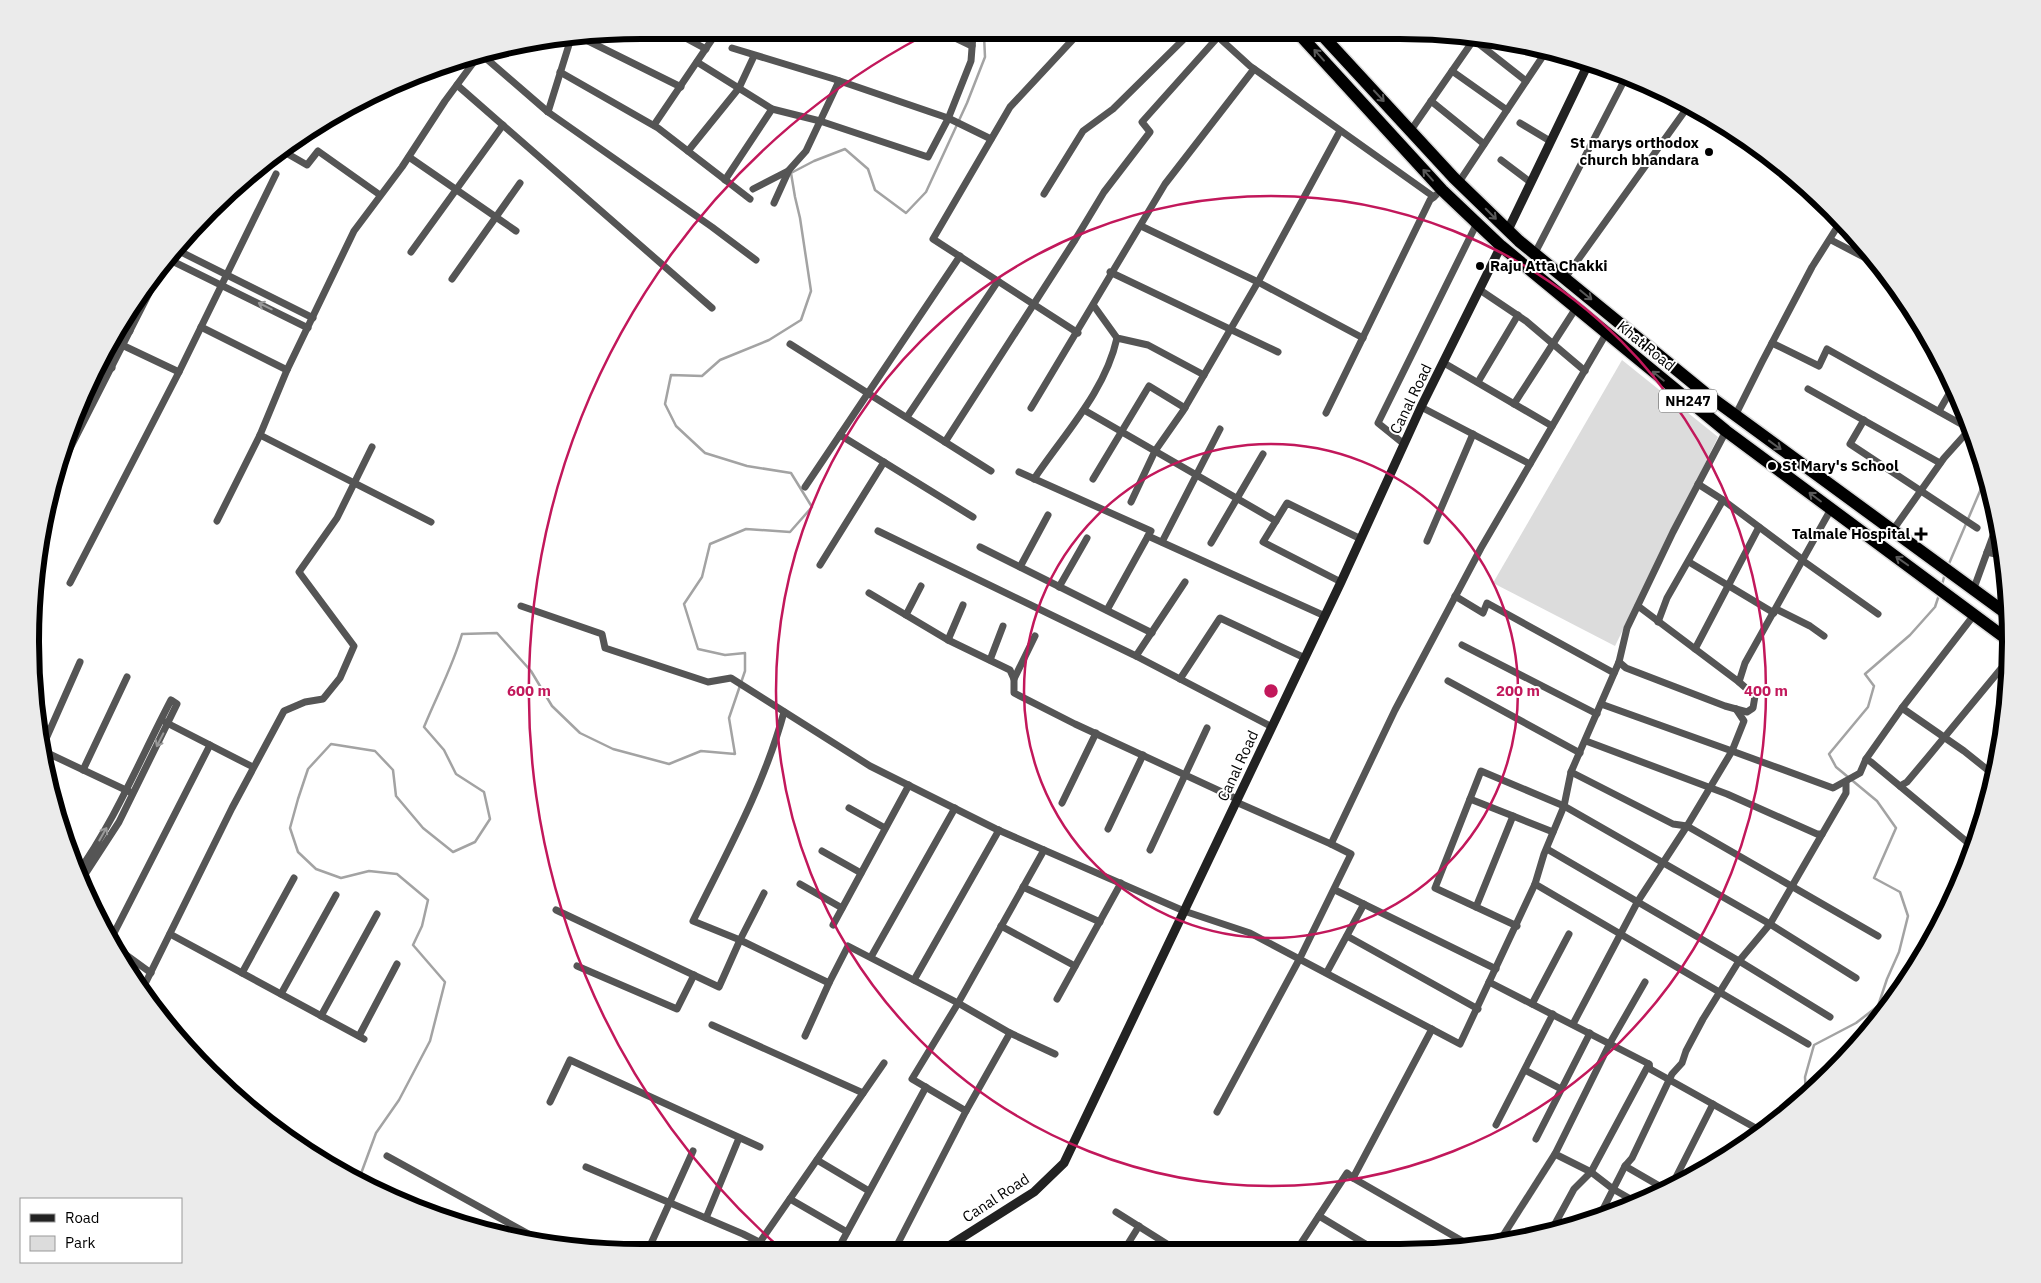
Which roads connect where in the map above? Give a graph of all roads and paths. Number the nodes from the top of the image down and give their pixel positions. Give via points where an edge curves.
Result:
1 (687, 39) edge
2 (712, 39) edge
3 (957, 39) edge
4 (973, 39) edge
5 (1073, 39) edge
6 (1184, 39) edge
7 (1214, 39) edge
8 (1220, 39) edge
9 (1303, 39) edge
10 (1326, 39) edge
11 (589, 41) edge
12 (569, 43) edge
13 (1472, 43) edge
14 (1484, 45) edge
15 (972, 46) junction
16 (732, 48) dead end
17 (706, 49) junction
18 (754, 56) junction
19 (1543, 56) edge
20 (486, 59) edge
21 (697, 62) junction
22 (474, 63) edge
23 (1254, 69) junction
24 (1586, 69) edge
25 (1452, 71) junction
26 (560, 72) junction
27 (1526, 80) junction
28 (839, 81) junction
29 (1622, 82) edge
30 (457, 85) junction
31 (681, 87) junction
32 (739, 88) junction
33 (1431, 101) junction
34 (772, 109) junction
35 (1507, 110) junction
36 (1685, 111) edge
37 (548, 112) junction
38 (948, 119) junction
39 (820, 121) junction
40 (1520, 123) dead end
41 (503, 125) junction
42 (654, 125) junction
43 (1411, 130) junction
44 (1340, 131) junction
45 (991, 139) junction
46 (1550, 141) junction
47 (1484, 144) junction
48 (688, 151) junction
49 (288, 154) edge
50 (408, 157) junction
51 (1501, 160) dead end
52 (789, 170) junction
53 (276, 174) dead end
54 (725, 180) junction
55 (1459, 182) junction
56 (1530, 182) junction
57 (520, 183) dead end
58 (753, 189) dead end
59 (456, 190) junction
60 (1044, 194) dead end
61 (1438, 194) junction
62 (380, 195) junction
63 (750, 199) dead end
64 (774, 203) dead end
65 (496, 217) junction
66 (1477, 223) junction
67 (1141, 226) junction
68 (1837, 227) edge
69 (1508, 230) junction
70 (516, 231) dead end
71 (1830, 240) junction
72 (1501, 246) junction
73 (182, 252) edge
74 (411, 252) dead end
75 (1535, 253) junction
76 (960, 256) junction
77 (1864, 257) edge
78 (756, 260) dead end
79 (174, 261) edge
80 (1112, 273) junction
81 (226, 275) junction
82 (1566, 278) junction
83 (452, 280) dead end
84 (998, 281) junction
85 (1258, 282) junction
86 (221, 285) junction
87 (1480, 290) junction
88 (147, 298) edge
89 (1034, 304) junction
90 (1094, 306) junction
91 (712, 308) dead end
92 (1576, 308) junction
93 (1518, 315) junction
94 (313, 318) junction
95 (201, 327) junction
96 (308, 328) junction
97 (126, 329) edge
98 (1230, 330) junction
99 (130, 331) junction
100 (1078, 333) junction
101 (1606, 334) junction
102 (1117, 338) junction
103 (1363, 338) junction
104 (1772, 343) junction
105 (790, 344) dead end
106 (1554, 344) junction
107 (122, 345) junction
108 (1278, 352) dead end
109 (1444, 363) junction
110 (106, 365) edge
111 (112, 368) junction
112 (287, 370) junction
113 (1585, 371) junction
114 (179, 372) junction
115 (1204, 375) junction
116 (1478, 382) junction
117 (1808, 389) dead end
118 (868, 393) junction
119 (1949, 394) edge
120 (1514, 404) junction
121 (1421, 407) junction
122 (1031, 408) dead end
123 (1185, 408) junction
124 (1084, 410) junction
125 (1939, 412) junction
126 (1326, 413) dead end
127 (1736, 416) junction
128 (907, 418) junction
129 (1864, 420) junction
130 (1960, 422) edge
131 (1552, 426) junction
132 (1220, 429) dead end
133 (1726, 430) junction
134 (1120, 431) junction
135 (840, 434) junction
136 (1473, 434) junction
137 (1965, 434) edge
138 (260, 435) junction
139 (945, 442) junction
140 (72, 444) edge
141 (1404, 444) junction
142 (372, 446) dead end
143 (1155, 451) junction
144 (1263, 454) dead end
145 (884, 462) junction
146 (1940, 463) junction
147 (1530, 464) junction
148 (991, 471) dead end
149 (1019, 472) dead end
150 (1197, 476) junction
151 (1034, 479) junction
152 (1093, 479) dead end
153 (355, 483) junction
154 (1698, 484) junction
155 (805, 487) dead end
156 (1919, 490) junction
157 (1236, 498) junction
158 (1723, 500) junction
159 (1131, 502) dead end
160 (1831, 510) junction
161 (1048, 515) dead end
162 (973, 517) dead end
163 (217, 521) dead end
164 (1276, 521) junction
165 (431, 522) dead end
166 (1759, 527) junction
167 (1977, 528) dead end
168 (1893, 530) junction
169 (878, 531) dead end
170 (1148, 536) junction
171 (1993, 536) edge
172 (1087, 538) dead end
173 (1361, 539) junction
174 (1162, 542) junction
175 (1427, 542) dead end
176 (1211, 543) dead end
177 (980, 547) dead end
178 (1987, 552) junction
179 (1996, 554) edge
180 (1802, 560) junction
181 (1689, 562) junction
182 (820, 565) dead end
183 (1020, 567) junction
184 (1185, 582) dead end
185 (1341, 582) junction
186 (70, 583) dead end
187 (921, 586) dead end
188 (1059, 587) junction
189 (1728, 587) junction
190 (1974, 588) junction
191 (868, 593) dead end
192 (1455, 596) junction
193 (963, 605) dead end
194 (521, 606) dead end
195 (1638, 606) junction
196 (2001, 609) edge
197 (1106, 610) junction
198 (1775, 611) junction
199 (1878, 614) dead end
200 (906, 615) junction
201 (1974, 615) junction
202 (1325, 616) junction
203 (1658, 622) junction
204 (1003, 626) dead end
205 (1152, 633) junction
206 (2002, 635) edge
207 (1035, 636) dead end
208 (1824, 636) dead end
209 (948, 640) junction
210 (1462, 645) dead end
211 (1695, 649) junction
212 (1136, 656) junction
213 (1305, 658) junction
214 (990, 660) junction
215 (80, 662) dead end
216 (1619, 662) junction
217 (2001, 668) edge
218 (1614, 673) junction
219 (127, 677) dead end
220 (1014, 679) junction
221 (1180, 680) junction
222 (1448, 681) dead end
223 (1739, 682) junction
224 (1601, 704) junction
225 (1902, 708) junction
226 (1736, 709) junction
227 (784, 712) junction
228 (1597, 714) junction
229 (1272, 727) junction
230 (1207, 728) dead end
231 (1096, 733) junction
232 (47, 737) edge
233 (1944, 738) junction
234 (1586, 741) junction
235 (210, 745) junction
236 (1732, 751) junction
237 (1580, 753) junction
238 (49, 754) edge
239 (1143, 755) junction
240 (1866, 759) junction
241 (253, 767) junction
242 (83, 770) junction
243 (1988, 771) edge
244 (1571, 772) junction
245 (1185, 775) junction
246 (1846, 782) junction
247 (909, 785) junction
248 (1900, 786) junction
249 (1710, 788) junction
250 (129, 792) junction
251 (1470, 799) junction
252 (1237, 801) junction
253 (1062, 803) dead end
254 (1564, 806) junction
255 (849, 808) dead end
256 (955, 808) junction
257 (1513, 816) junction
258 (1687, 826) junction
259 (886, 828) junction
260 (1108, 829) dead end
261 (999, 830) junction
262 (1553, 832) junction
263 (1822, 834) junction
264 (1967, 843) edge
265 (1331, 844) junction
266 (1547, 849) junction
267 (822, 850) dead end
268 (1044, 850) junction
269 (1150, 850) dead end
270 (1663, 864) junction
271 (83, 866) edge
272 (86, 873) edge
273 (861, 873) junction
274 (294, 878) dead end
275 (1121, 883) junction
276 (800, 884) dead end
277 (1535, 884) junction
278 (1023, 887) junction
279 (1792, 887) junction
280 (1335, 890) junction
281 (764, 893) dead end
282 (336, 895) dead end
283 (1638, 901) junction
284 (1364, 904) junction
285 (1476, 907) junction
286 (842, 908) junction
287 (556, 910) dead end
288 (1184, 910) junction
289 (377, 914) dead end
290 (1100, 922) junction
291 (1770, 924) junction
292 (833, 925) dead end
293 (1001, 926) junction
294 (1517, 926) junction
295 (114, 933) edge
296 (1621, 933) junction
297 (170, 934) junction
298 (1569, 934) dead end
299 (1347, 936) junction
300 (1878, 936) dead end
301 (740, 940) junction
302 (128, 956) edge
303 (871, 957) junction
304 (1300, 958) junction
305 (1739, 961) junction
306 (397, 964) dead end
307 (577, 966) dead end
308 (1075, 966) junction
309 (1496, 969) junction
310 (1327, 972) junction
311 (151, 973) junction
312 (242, 973) junction
313 (694, 975) junction
314 (1856, 978) dead end
315 (914, 980) junction
316 (1489, 982) junction
317 (1645, 982) dead end
318 (829, 983) junction
319 (145, 984) edge
320 (1720, 993) junction
321 (281, 994) junction
322 (1056, 999) dead end
323 (958, 1003) junction
324 (1532, 1004) junction
325 (1478, 1009) junction
326 (1553, 1014) junction
327 (321, 1016) junction
328 (1830, 1017) dead end
329 (712, 1024) dead end
330 (1573, 1024) junction
331 (1432, 1029) junction
332 (1590, 1032) junction
333 (1010, 1033) junction
334 (805, 1036) dead end
335 (1610, 1043) junction
336 (1808, 1044) dead end
337 (1055, 1054) dead end
338 (884, 1063) dead end
339 (1649, 1064) junction
340 (1524, 1070) junction
341 (1670, 1080) junction
342 (926, 1088) junction
343 (1561, 1089) junction
344 (863, 1093) junction
345 (550, 1102) dead end
346 (1712, 1104) junction
347 (966, 1111) junction
348 (1217, 1112) dead end
349 (1496, 1125) dead end
350 (1755, 1128) edge
351 (738, 1138) junction
352 (1536, 1138) dead end
353 (760, 1147) dead end
354 (694, 1152) dead end
355 (1554, 1154) junction
356 (387, 1156) dead end
357 (816, 1160) junction
358 (1625, 1166) junction
359 (586, 1168) dead end
360 (1591, 1172) junction
361 (1676, 1176) edge
362 (1353, 1178) junction
363 (1659, 1185) edge
364 (1613, 1189) junction
365 (869, 1192) junction
366 (1629, 1198) edge
367 (790, 1199) junction
368 (670, 1203) junction
369 (1603, 1208) edge
370 (1116, 1212) dead end
371 (1319, 1216) junction
372 (706, 1218) junction
373 (1555, 1224) edge
374 (1139, 1226) junction
375 (847, 1232) junction
376 (524, 1233) edge
377 (1503, 1235) edge
378 (1462, 1241) edge
379 (760, 1242) junction
380 (651, 1244) edge
381 (763, 1244) edge
382 (841, 1244) edge
383 (898, 1244) edge
384 (953, 1244) edge
385 (1128, 1244) edge
386 (1168, 1244) edge
387 (1301, 1244) edge
388 (1365, 1244) edge

1 - 17 street
2 - 17 street
3 - 15 street
4 - 15 street
5 - 45 street via 1010,107
6 - 60 street via 1113,109 1083,131
7 - 89 street via 1142,122 1150,132 1104,192
8 - 23 street
61 -> 9 highway, Khat Road / NH247
10 -> 43 highway, Khat Road / NH247
11 - 31 street
12 - 26 street
13 - 25 street
14 - 27 street
15 - 38 street via 971,61
16 - 18 street
17 - 21 street
18 - 28 street
18 - 32 street
19 - 27 street
20 - 37 street
21 - 31 street
21 - 32 street
22 - 30 street
23 - 44 street
23 - 67 street via 1166,184
24 - 46 street
25 - 33 street
25 - 35 street
26 - 37 street
26 - 42 street
27 - 35 street
28 - 38 street
28 - 39 street
29 - 75 street
30 - 41 street
30 - 50 street
31 - 42 street
32 - 34 street
32 - 48 street
33 - 43 street
33 - 47 street
34 - 39 street
34 - 54 street
35 - 47 street
36 - 82 street
37 - 78 street
38 - 39 street via 928,157
38 - 45 street
39 - 52 street via 806,151
40 - 46 street
41 - 59 street
41 - 91 street
42 - 48 street
43 - 55 highway, Khat Road / NH247
44 - 61 street
44 - 85 street
45 - 76 street via 933,239
46 - 56 street
47 - 55 street
48 - 54 street
49 - 62 street via 307,165 318,151
50 - 59 street
50 - 62 street
51 - 56 street
52 - 58 street
52 - 64 street
53 - 81 street
54 - 63 street
55 -> 69 highway, Khat Road / NH247
56 - 69 street
57 - 65 street
59 - 65 street
59 - 74 street
61 - 66 highway, Khat Road / NH247
61 - 103 street via 1430,200
62 - 94 street via 354,231
65 - 70 street
65 - 83 street
66 - 72 highway, Khat Road / NH247
66 - 141 street via 1378,423
67 - 80 street
67 - 85 street
68 - 71 street
69 - 72 highway
69 - 75 highway, Khat Road / NH247
71 - 77 street
71 - 104 street
72 - 87 street, Canal Road
72 - 92 highway, Khat Road / NH247
73 - 81 street
75 - 82 highway, Khat Road / NH247
76 - 84 street
76 - 118 street
79 - 86 street
80 - 90 street
80 - 98 street
81 - 86 street
81 - 94 street
82 -> 127 highway, Khat Road / NH247
84 - 89 street
84 - 128 street
85 - 98 street
85 - 103 street
86 - 95 street
96 -> 86 street
87 - 93 street
87 - 109 street, Canal Road
88 - 99 street
89 - 100 street
89 - 139 street
90 - 100 street
90 - 102 street
92 - 101 highway, Khat Road / NH247
92 - 106 street
93 - 106 street
93 - 116 street
94 - 96 street
95 - 112 street
95 - 114 street
96 - 112 street
97 - 99 street
98 - 108 street
98 - 115 street
99 - 107 street
100 - 122 street
101 - 113 street
133 -> 101 highway, Khat Road / NH247
102 - 115 street via 1148,345
102 - 124 street via 1112,360
103 - 126 street
104 - 125 street via 1819,366 1827,348
104 - 127 street
105 - 118 street
106 - 113 street
106 - 120 street
107 - 111 street
107 - 114 street
109 - 116 street
109 - 121 street, Canal Road
110 - 111 street
111 - 140 street
112 - 138 street
113 - 131 street
114 - 186 street
115 - 123 street
116 - 120 street
117 - 129 street
118 - 128 street
118 - 135 street
119 - 125 street
120 - 131 street
121 - 136 street
121 - 141 street, Canal Road
123 - 134 street via 1149,386
123 - 143 street
124 - 134 street
124 - 151 street
125 - 130 street
127 - 133 highway, NH247
127 -> 168 highway, Khat Road / NH247
128 - 139 street
129 - 146 street
129 - 156 street via 1850,444
131 - 147 street
132 - 150 street
133 - 154 street
160 -> 133 highway, Khat Road / NH247
134 - 143 street
134 - 152 street
135 - 145 street
135 - 155 street
136 - 147 street
136 - 175 street
137 - 146 street
138 - 153 street
138 - 163 street
139 - 148 street
141 - 173 street, Canal Road
142 - 153 street
143 - 150 street
143 - 159 street
144 - 157 street
145 - 162 street
145 - 182 street
146 - 156 street
147 - 192 street
149 - 151 street
150 - 157 street
150 - 174 street
151 - 170 street via 1151,531
153 - 165 street
153 - 241 street via 337,518 298,572 354,646 340,678 323,699 284,711
154 - 158 street
154 - 195 street
156 - 167 street
156 - 168 street
157 - 164 street
157 - 176 street
158 - 166 street
158 - 181 street
160 - 180 street
201 -> 160 highway, Khat Road / NH247
161 - 183 street
164 - 173 street via 1286,503
164 - 185 street via 1263,542
166 - 180 street
166 - 189 street
168 - 190 highway, Khat Road / NH247
169 - 212 street
170 - 174 street
170 - 197 street
171 - 178 street
172 - 188 street
173 - 185 street, Canal Road
174 - 202 street
177 - 183 street
178 - 179 street
178 - 190 street
180 - 198 street
180 - 199 street
181 - 189 street
181 - 203 street
183 - 188 street
184 - 205 street
185 - 202 street, Canal Road
187 - 200 street
188 - 197 street
189 - 198 street
189 - 211 street
190 - 196 highway, Khat Road / NH247
191 - 200 street
192 - 218 street via 1483,613 1488,603
192 - 265 street via 1394,710
193 - 209 street
194 - 227 street via 602,634 605,648 708,682 731,678
195 - 203 street
195 - 216 street via 1627,628
197 - 205 street
198 - 208 street via 1810,626
198 - 223 street via 1745,662
200 - 209 street
201 - 206 highway, Khat Road / NH247
201 - 225 street
202 - 213 street, Canal Road
203 - 211 street
204 - 214 street
205 - 212 street
207 - 220 street
209 - 214 street
210 - 228 street
211 - 223 street
212 - 221 street
213 - 221 street via 1220,618
213 - 229 street, Canal Road
214 - 220 street via 1010,670
215 - 232 street
216 - 218 street
216 - 226 street via 1626,668
217 - 233 street
218 - 224 street
219 - 242 street
220 - 231 street via 1014,693
221 - 229 street
222 - 237 street
223 - 226 street via 1755,696 1753,708 1746,712
224 - 228 street
224 - 236 street
225 - 233 street
225 - 240 street
226 - 236 street via 1744,721
227 - 247 street via 870,766
227 - 301 street via 761,784 693,920
228 - 234 street
229 - 252 street, Canal Road
230 - 245 street
231 - 239 street
231 - 253 street
233 - 243 street
233 - 248 street
234 - 237 street
234 - 249 street
235 - 241 street
235 - 250 street via 164,722
235 - 295 street
236 - 246 street via 1833,788
236 - 249 street
237 - 244 street
238 - 242 street
239 - 245 street
239 - 260 street
240 - 246 street via 1860,773
240 - 248 street
241 - 297 street
242 - 250 street
244 - 254 street
244 - 258 street via 1673,824
245 - 252 street
245 - 269 street
246 - 263 street via 1846,793
247 - 256 street
247 - 259 street
248 - 264 street
249 - 258 street
249 - 263 street
271 -> 250 street
250 - 272 street via 115,829
251 - 254 street via 1481,771
251 - 257 street
251 - 285 street via 1435,888
252 - 265 street
252 - 288 street, Canal Road
254 - 262 street
254 - 270 street
255 - 259 street
256 - 261 street
256 - 303 street
257 - 262 street
257 - 285 street
258 - 270 street
258 - 279 street
259 - 273 street
261 - 268 street
261 - 315 street
262 - 266 street
263 - 279 street
265 - 280 street via 1351,854
266 - 277 street
266 - 283 street
267 - 273 street
268 - 275 street
268 - 278 street
270 - 283 street
270 - 291 street
273 - 286 street
274 - 312 street
275 - 288 street
275 - 290 street
276 - 286 street
277 - 294 street
277 - 296 street
278 - 290 street
278 - 293 street
279 - 291 street
279 - 300 street
280 - 284 street
280 - 304 street
281 - 301 street
282 - 321 street
283 - 296 street
283 - 305 street
284 - 299 street
284 - 309 street
285 - 294 street
286 - 292 street
287 - 313 street
288 - 304 street via 1250,933
288 - 384 street, Canal Road via 1064,1163 1034,1192
289 - 327 street
290 - 308 street
291 - 305 street
291 - 314 street
293 - 308 street
293 - 323 street
294 - 309 street
296 - 320 street
296 - 330 street
297 - 311 street
297 - 312 street
298 - 324 street
299 - 310 street
299 - 325 street
301 - 313 street via 719,987
301 - 318 street
302 - 311 street
303 - 315 street
303 - 318 street via 848,946
304 - 310 street
304 - 348 street
305 - 320 street
305 - 328 street
306 - 327 street via 361,1038
307 - 313 street via 678,1009
308 - 322 street
309 - 316 street
310 - 331 street
311 - 319 street
312 - 321 street
315 - 323 street
316 - 324 street
316 - 325 street
317 - 335 street
318 - 334 street
320 - 336 street
320 - 341 street
321 - 327 street
323 - 333 street
323 - 342 street via 912,1079
324 - 326 street
325 - 331 street via 1460,1044
326 - 330 street
326 - 340 street
329 - 344 street
330 - 332 street
331 - 362 street
332 - 335 street
332 - 343 street
333 - 337 street
333 - 347 street
335 - 339 street
335 - 355 street
338 - 344 street
339 - 341 street via 1650,1069
339 - 360 street
340 - 343 street
340 - 349 street
341 - 346 street
341 - 358 street
342 - 347 street
342 - 365 street
343 - 352 street
344 - 357 street
345 - 351 street via 570,1060
346 - 350 street
346 - 361 street
347 - 383 street
351 - 353 street
351 - 372 street
354 - 368 street
355 - 360 street
355 - 377 street
356 - 376 street
357 - 365 street
357 - 367 street
358 - 363 street
358 - 364 street
359 - 368 street
360 - 364 street
360 - 373 street via 1574,1189
362 - 371 street via 1347,1173
362 - 378 street
364 - 366 street
364 - 369 street
365 - 375 street
367 - 375 street
367 - 379 street
368 - 372 street
368 - 380 street
370 - 374 street
371 - 387 street
371 - 388 street
372 - 379 street
374 - 385 street
374 - 386 street
375 - 382 street
379 - 381 street

